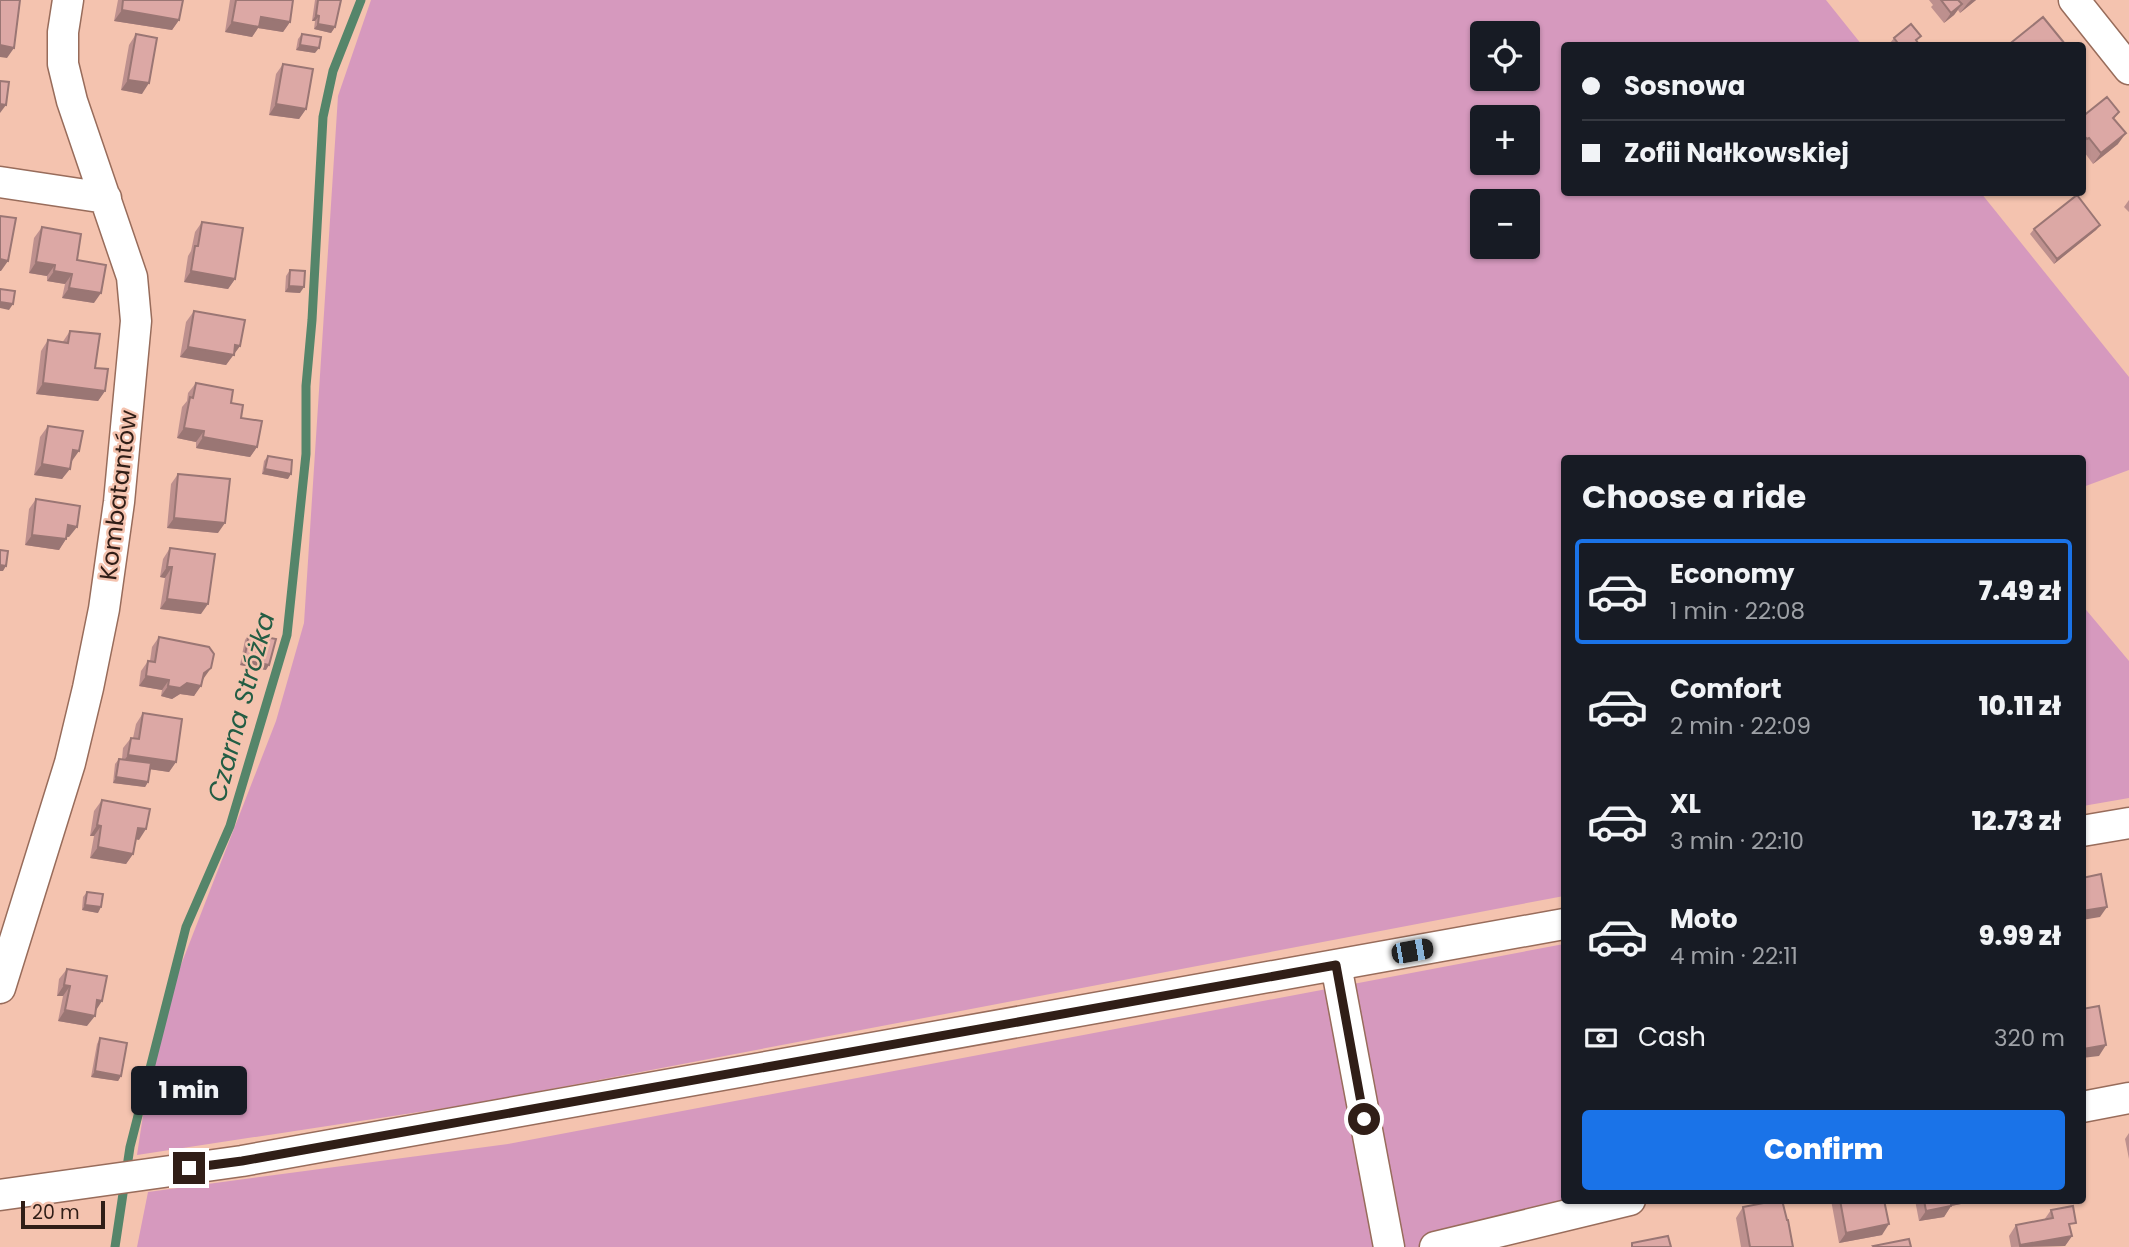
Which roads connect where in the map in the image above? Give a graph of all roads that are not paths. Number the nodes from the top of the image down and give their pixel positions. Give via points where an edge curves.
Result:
1 (68, 0) edge
2 (2074, 0) edge
3 (2129, 69) edge
4 (0, 182) edge
5 (106, 198) junction
6 (2129, 823) edge
7 (2086, 830) edge
8 (1561, 925) edge
9 (1336, 965) junction
10 (0, 988) edge
11 (2129, 1098) edge
12 (2086, 1107) edge
13 (0, 1195) edge
14 (1613, 1204) edge
15 (1389, 1247) edge
16 (1435, 1247) edge

1 - 5 street, Kombatantów via 63,64
2 - 3 street
4 - 5 street
5 - 10 street, Kombatantów via 132,277 136,321 115,529 89,688
6 - 7 street
8 - 9 street
9 - 13 street via 242,1161
9 - 15 street
11 - 12 street
14 - 16 street

